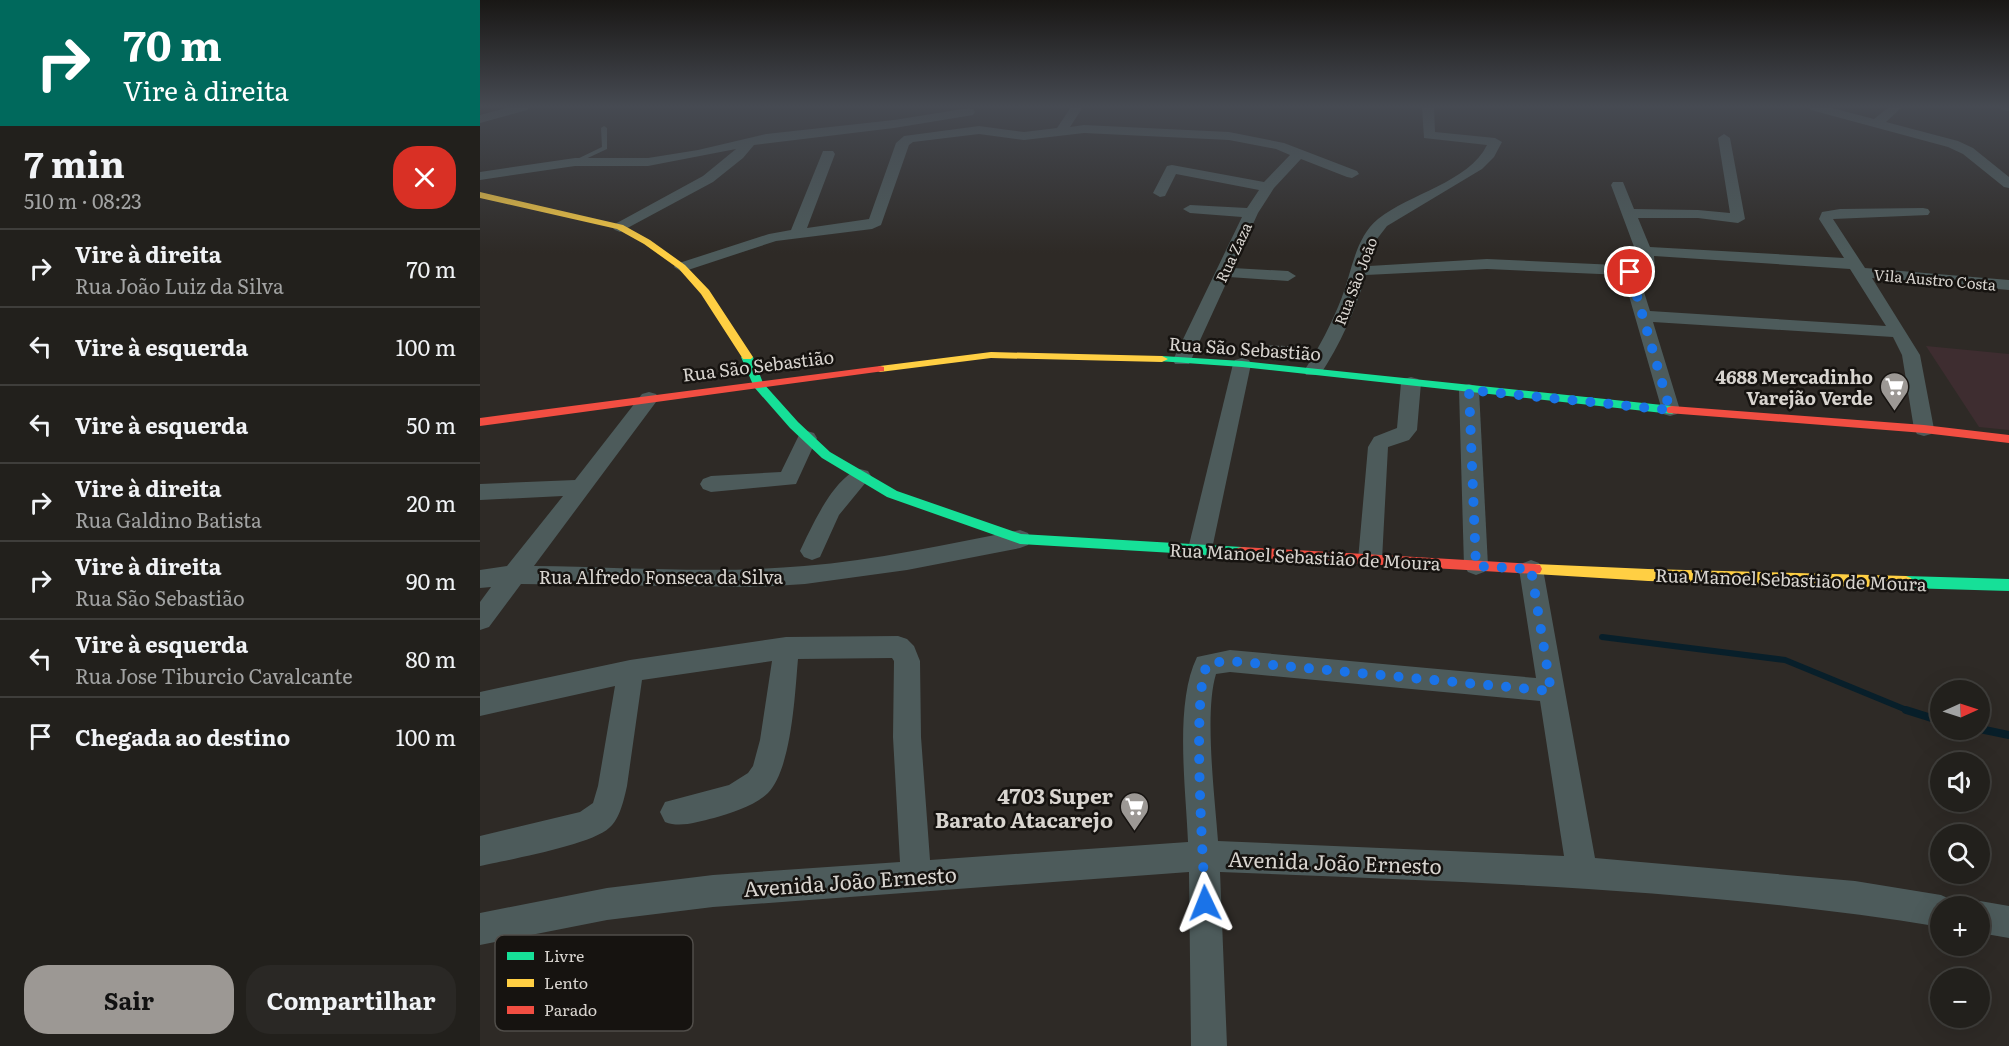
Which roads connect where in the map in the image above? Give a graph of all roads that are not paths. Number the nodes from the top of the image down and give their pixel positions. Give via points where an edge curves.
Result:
1 (588, 156) edge
2 (687, 156) edge
3 (738, 156) edge
4 (827, 156) edge
5 (897, 156) edge
6 (1296, 156) edge
7 (1303, 156) edge
8 (1488, 156) edge
9 (1727, 156) edge
10 (1973, 156) edge
11 (575, 162) junction
12 (1352, 174) dead end
13 (480, 176) edge
14 (2009, 184) edge
15 (1618, 185) dead end
16 (1267, 187) junction
17 (1160, 193) dead end
18 (480, 195) edge
19 (1190, 209) dead end
20 (1923, 212) dead end
21 (1251, 213) junction
22 (1629, 213) junction
23 (620, 227) junction
24 (798, 232) junction
25 (1644, 251) junction
26 (682, 267) junction
27 (1858, 268) junction
28 (1359, 271) junction
29 (1223, 272) junction
30 (1630, 272) junction
31 (1288, 276) dead end
32 (2009, 285) edge
33 (1643, 316) junction
34 (1899, 332) junction
35 (1182, 360) junction
36 (1242, 364) junction
37 (1313, 371) junction
38 (1411, 383) junction
39 (759, 384) junction
40 (1469, 390) junction
41 (649, 398) junction
42 (1670, 410) junction
43 (480, 422) edge
44 (1924, 429) junction
45 (807, 438) junction
46 (2009, 439) edge
47 (860, 476) junction
48 (711, 484) dead end
49 (580, 487) junction
50 (480, 492) edge
51 (1020, 539) junction
52 (1200, 549) junction
53 (812, 551) dead end
54 (1370, 560) junction
55 (1476, 566) junction
56 (1531, 569) junction
57 (513, 576) junction
58 (480, 579) edge
59 (2009, 585) edge
60 (480, 620) edge
61 (786, 648) junction
62 (630, 671) junction
63 (1551, 691) junction
64 (480, 704) edge
65 (675, 812) dead end
66 (480, 851) edge
67 (1204, 856) junction
68 (1582, 872) junction
69 (916, 875) junction
70 (1930, 909) edge
71 (1990, 919) edge
72 (2009, 922) edge
73 (480, 929) edge
74 (1209, 1046) edge

1 - 11 lane
2 - 11 street via 648,162
3 - 23 street
4 - 24 street
5 - 24 street via 876,222
6 - 16 street, Rua Zaza
7 - 12 street
8 - 28 street, Rua São João via 1477,168 1378,227 1368,238
9 - 22 street via 1738,219
10 - 14 street
11 - 13 street
15 - 22 street
16 - 17 street via 1172,169
16 - 21 street, Rua Zaza
18 - 23 street, Rua Manoel Sebastião de Moura
19 - 21 street
20 - 27 street via 1827,215 1828,224
21 - 29 street, Rua Zaza
22 - 25 street
23 - 26 street, Rua Manoel Sebastião de Moura
24 - 26 street
25 - 27 street, Vila Austro Costa
25 - 30 street via 1647,268
26 - 39 street, Rua Manoel Sebastião de Moura via 705,292 747,357
27 - 32 street, Vila Austro Costa
27 - 34 street
28 - 30 street via 1487,264
28 - 37 street, Rua São João via 1328,349
29 - 31 street
29 - 35 street, Rua Zaza
30 - 33 street
33 - 34 street
33 - 42 street
34 - 44 street via 1912,360
35 - 36 street, Rua São Sebastião
35 - 39 street, Rua São Sebastião via 991,355
36 - 37 street, Rua São Sebastião
36 - 52 street
37 - 38 street, Rua São Sebastião
38 - 40 street, Rua São Sebastião
38 - 54 street via 1407,430 1381,442 1377,453
39 - 41 street, Rua São Sebastião
39 - 45 street, Rua Manoel Sebastião de Moura
40 - 42 street, Rua São Sebastião
40 - 55 street
41 - 43 street, Rua São Sebastião
41 - 49 street
42 - 44 street, Rua São Sebastião
44 - 46 street, Rua São Sebastião
45 - 47 street, Rua Manoel Sebastião de Moura
45 - 48 street via 788,479
47 - 51 street, Rua Manoel Sebastião de Moura via 892,494
47 - 53 street via 830,511
49 - 50 street
49 - 57 street
51 - 52 street, Rua Manoel Sebastião de Moura
51 - 57 street, Rua Alfredo Fonseca da Silva via 895,563 757,578
52 - 54 street, Rua Manoel Sebastião de Moura
54 - 55 street, Rua Manoel Sebastião de Moura
55 - 56 street, Rua Manoel Sebastião de Moura
56 - 59 street, Rua Manoel Sebastião de Moura
56 - 63 street
57 - 58 street, Rua Alfredo Fonseca da Silva
57 - 60 street
61 - 62 street
61 - 65 street via 780,702 764,777 754,787 716,803
61 - 69 street via 902,649 907,661
62 - 64 street
62 - 66 street via 613,782 602,814 580,827
63 - 67 street via 1230,661 1209,663 1203,673 1200,698
63 - 68 street
67 - 68 street, Avenida João Ernesto
67 - 69 street, Avenida João Ernesto
67 - 74 street
68 - 70 street, Avenida João Ernesto via 1855,897
69 - 73 street, Avenida João Ernesto via 619,902
71 - 72 street

